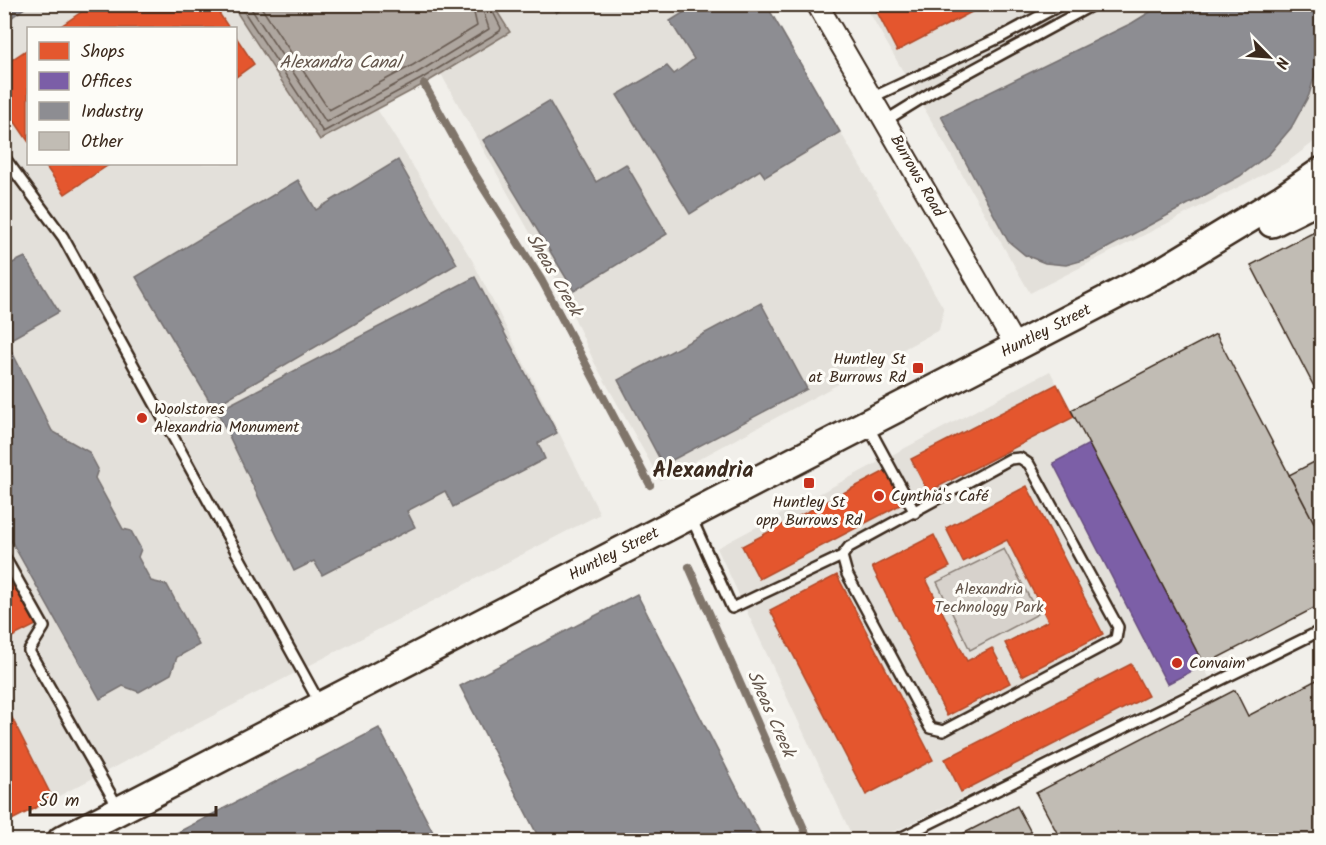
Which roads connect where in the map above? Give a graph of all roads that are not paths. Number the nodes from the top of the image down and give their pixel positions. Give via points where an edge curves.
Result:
1 (817, 4) edge
2 (1062, 4) edge
3 (1094, 4) edge
4 (872, 98) junction
5 (885, 121) junction
6 (4, 157) edge
7 (1322, 171) edge
8 (1322, 198) edge
9 (1166, 269) junction
10 (1016, 347) junction
11 (867, 424) junction
12 (915, 513) junction
13 (690, 515) junction
14 (4, 556) edge
15 (842, 556) junction
16 (1322, 630) edge
17 (321, 706) junction
18 (120, 811) junction
19 (62, 840) edge
20 (896, 840) edge

1 - 4 street, Burrows Road
2 - 4 lane
3 - 5 lane
4 - 5 street, Burrows Road
5 - 10 street, Burrows Road
6 - 17 lane via 63,237
7 - 9 main road, Huntley Street
8 - 9 main road, Huntley Street
9 - 10 main road, Huntley Street
10 - 11 main road, Huntley Street
11 - 12 lane
11 - 13 main road, Huntley Street
12 - 15 lane via 849,547
12 - 15 lane via 1010,459 1020,458 1029,464 1118,627 1116,639 943,731 930,728 847,573
13 - 15 lane via 732,608
13 - 17 main road, Huntley Street
14 - 18 lane via 44,627 29,651
16 - 20 lane
17 - 18 main road, Huntley Street
18 - 19 main road, Huntley Street

